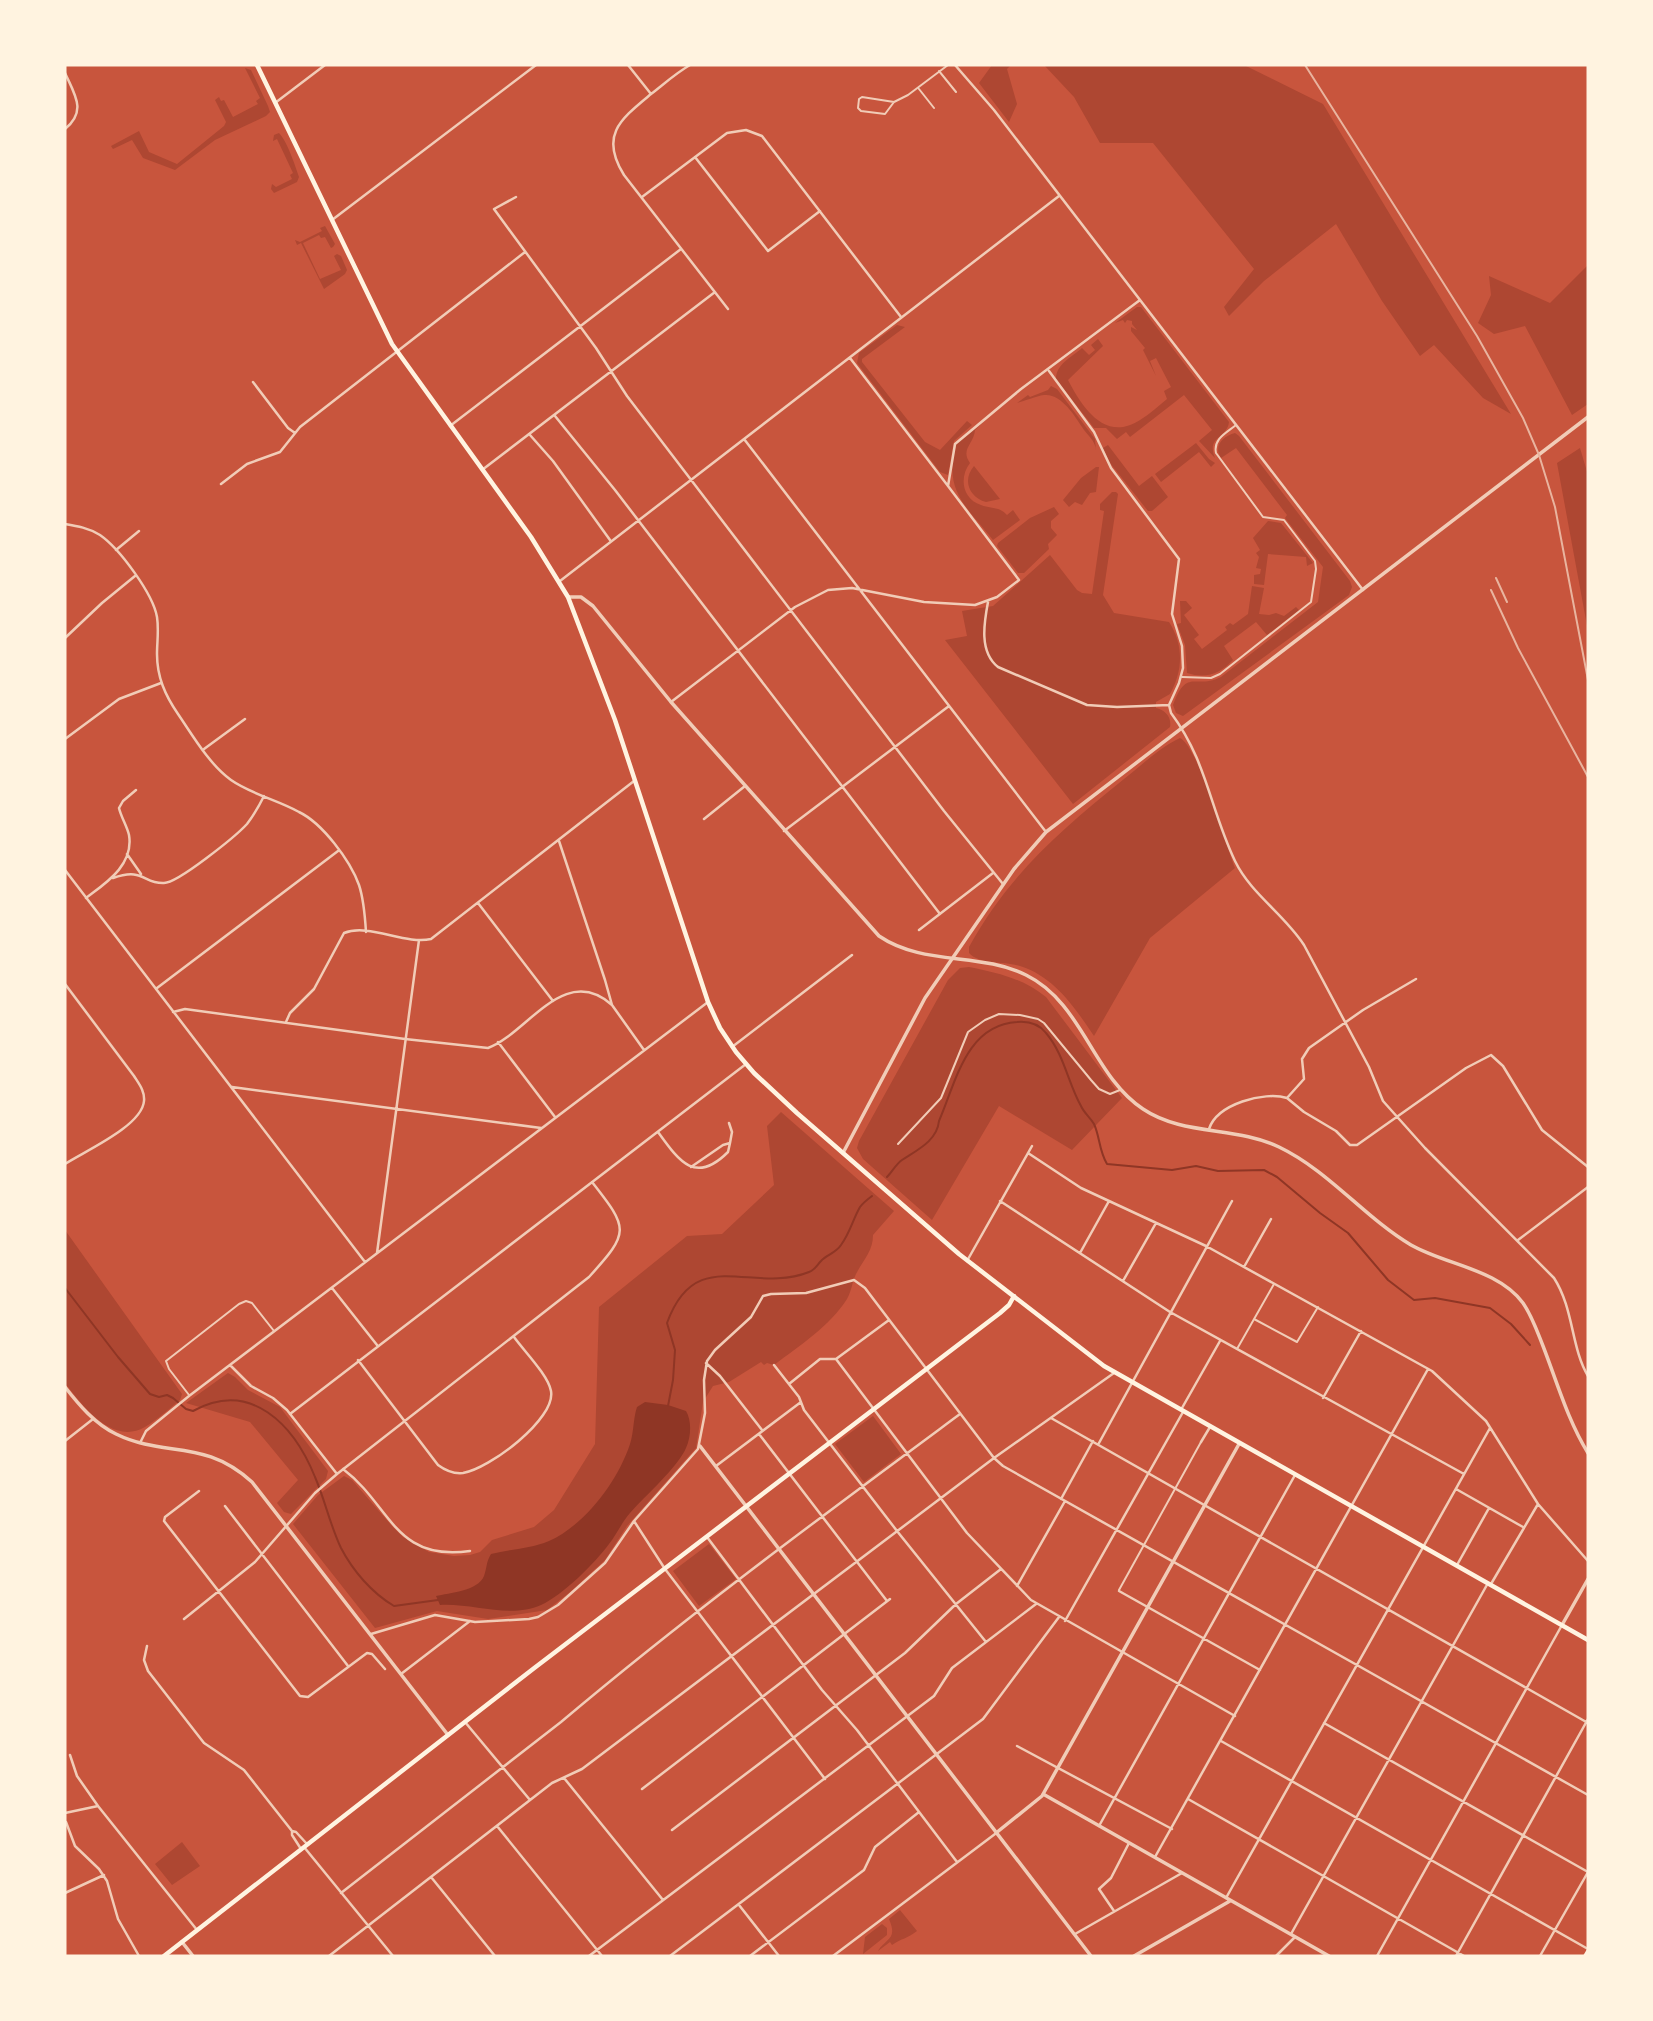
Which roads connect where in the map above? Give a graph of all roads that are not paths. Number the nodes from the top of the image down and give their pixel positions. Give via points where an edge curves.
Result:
1 (257, 65) edge
2 (325, 65) edge
3 (536, 65) edge
4 (628, 65) edge
5 (690, 65) edge
6 (948, 65) edge
7 (955, 65) edge
8 (939, 71) junction
9 (65, 73) edge
10 (918, 88) junction
11 (956, 92) dead end
12 (651, 94) junction
13 (894, 102) junction
14 (275, 103) junction
15 (934, 108) dead end
16 (65, 130) edge
17 (695, 157) junction
18 (1059, 195) junction
19 (516, 197) dead end
20 (642, 197) junction
21 (820, 211) junction
22 (332, 220) junction
23 (682, 248) junction
24 (525, 253) junction
25 (715, 292) junction
26 (1140, 300) junction
27 (729, 309) dead end
28 (901, 317) junction
29 (580, 327) junction
30 (397, 351) junction
31 (849, 357) junction
32 (1048, 371) junction
33 (611, 372) junction
34 (253, 382) dead end
35 (555, 416) junction
36 (1588, 417) edge
37 (1237, 425) junction
38 (450, 426) junction
39 (295, 433) junction
40 (530, 435) junction
41 (744, 439) junction
42 (482, 470) junction
43 (691, 479) junction
44 (221, 484) dead end
45 (948, 486) junction
46 (637, 520) junction
47 (65, 524) edge
48 (139, 531) dead end
49 (610, 540) junction
50 (116, 550) junction
51 (135, 576) junction
52 (560, 581) junction
53 (859, 589) junction
54 (1363, 590) junction
55 (568, 597) junction
56 (988, 602) junction
57 (791, 610) junction
58 (65, 638) edge
59 (737, 651) junction
60 (1181, 677) junction
61 (161, 683) junction
62 (671, 702) junction
63 (1169, 705) junction
64 (949, 706) junction
65 (245, 719) dead end
66 (1182, 728) junction
67 (65, 739) edge
68 (895, 746) junction
69 (204, 749) junction
70 (634, 781) junction
71 (745, 786) junction
72 (841, 787) junction
73 (136, 790) dead end
74 (264, 796) junction
75 (704, 819) dead end
76 (785, 831) junction
77 (1046, 832) junction
78 (558, 839) junction
79 (338, 851) junction
80 (127, 854) junction
81 (65, 870) edge
82 (993, 873) junction
83 (143, 876) junction
84 (113, 878) junction
85 (1003, 884) junction
86 (86, 898) junction
87 (478, 902) junction
88 (940, 914) junction
89 (919, 930) dead end
90 (366, 932) junction
91 (419, 940) junction
92 (852, 954) dead end
93 (952, 959) junction
94 (1416, 979) dead end
95 (65, 984) edge
96 (156, 989) junction
97 (552, 1001) junction
98 (708, 1002) junction
99 (612, 1005) junction
100 (173, 1012) junction
101 (286, 1022) junction
102 (1346, 1023) junction
103 (405, 1039) junction
104 (498, 1042) junction
105 (732, 1047) junction
106 (644, 1049) junction
107 (746, 1064) junction
108 (230, 1087) junction
109 (1121, 1090) junction
110 (1287, 1098) junction
111 (396, 1108) junction
112 (555, 1117) junction
113 (1397, 1117) junction
114 (729, 1123) dead end
115 (541, 1128) junction
116 (1209, 1129) junction
117 (658, 1131) junction
118 (730, 1143) junction
119 (898, 1144) dead end
120 (1032, 1146) dead end
121 (843, 1153) junction
122 (1028, 1153) junction
123 (65, 1164) edge
124 (691, 1167) junction
125 (1588, 1167) edge
126 (592, 1182) junction
127 (1588, 1187) edge
128 (1109, 1200) junction
129 (1232, 1201) dead end
130 (1000, 1202) junction
131 (1271, 1219) dead end
132 (1156, 1222) junction
133 (1518, 1240) junction
134 (1206, 1246) junction
135 (377, 1253) junction
136 (1079, 1253) junction
137 (967, 1261) junction
138 (365, 1262) junction
139 (1244, 1267) junction
140 (1123, 1281) junction
141 (1274, 1283) junction
142 (332, 1288) junction
143 (1014, 1296) junction
144 (1318, 1307) junction
145 (1170, 1312) junction
146 (1254, 1319) junction
147 (889, 1320) junction
148 (1361, 1331) junction
149 (274, 1332) junction
150 (514, 1338) junction
151 (1220, 1341) junction
152 (377, 1345) junction
153 (1237, 1350) junction
154 (836, 1359) junction
155 (358, 1360) junction
156 (706, 1363) junction
157 (230, 1365) junction
158 (775, 1365) dead end
159 (1428, 1368) junction
160 (926, 1369) junction
161 (1114, 1373) junction
162 (1588, 1376) edge
163 (1131, 1383) junction
164 (789, 1384) junction
165 (65, 1387) edge
166 (190, 1396) junction
167 (1323, 1398) junction
168 (801, 1402) junction
169 (873, 1409) junction
170 (1182, 1412) junction
171 (290, 1414) junction
172 (960, 1414) junction
173 (1051, 1418) junction
174 (93, 1419) junction
175 (405, 1421) junction
176 (1210, 1427) junction
177 (1491, 1427) junction
178 (763, 1431) junction
179 (759, 1434) junction
180 (1391, 1435) junction
181 (65, 1441) edge
182 (1093, 1441) junction
183 (1202, 1442) joint
184 (140, 1443) junction
185 (830, 1443) junction
186 (1098, 1444) junction
187 (1239, 1444) junction
188 (700, 1446) junction
189 (1588, 1453) edge
190 (907, 1454) junction
191 (993, 1458) junction
192 (716, 1465) junction
193 (343, 1469) junction
194 (1149, 1473) junction
195 (337, 1474) junction
196 (789, 1474) junction
197 (1464, 1474) junction
198 (1295, 1475) junction
199 (863, 1487) junction
200 (1176, 1488) junction
201 (1455, 1489) junction
202 (199, 1491) dead end
203 (940, 1498) junction
204 (1061, 1499) junction
205 (1065, 1501) junction
206 (1538, 1504) junction
207 (1205, 1505) junction
208 (225, 1506) dead end
209 (748, 1506) junction
210 (1352, 1506) junction
211 (1489, 1508) junction
212 (822, 1518) junction
213 (634, 1521) junction
214 (286, 1524) junction
215 (1523, 1527) junction
216 (1117, 1530) junction
217 (897, 1531) junction
218 (1262, 1536) junction
219 (707, 1537) junction
220 (1143, 1545) junction
221 (1423, 1547) junction
222 (781, 1549) junction
223 (470, 1551) dead end
224 (262, 1554) junction
225 (1588, 1561) edge
226 (855, 1562) junction
227 (1173, 1562) junction
228 (1457, 1566) junction
229 (665, 1569) junction
230 (1001, 1569) junction
231 (1316, 1569) junction
232 (1588, 1578) edge
233 (740, 1580) junction
234 (1490, 1584) junction
235 (1017, 1586) junction
236 (1587, 1586) edge
237 (1119, 1591) joint
238 (219, 1592) junction
239 (814, 1593) junction
240 (1229, 1594) junction
241 (957, 1604) junction
242 (1036, 1604) junction
243 (1147, 1608) junction
244 (1387, 1609) junction
245 (699, 1612) junction
246 (1059, 1617) junction
247 (184, 1619) dead end
248 (470, 1621) junction
249 (1065, 1621) junction
250 (774, 1624) junction
251 (1285, 1625) junction
252 (1562, 1625) junction
253 (371, 1634) junction
254 (845, 1634) junction
255 (1204, 1639) junction
256 (1588, 1640) edge
257 (986, 1642) junction
258 (147, 1646) dead end
259 (1452, 1646) junction
260 (1122, 1653) junction
261 (732, 1656) junction
262 (804, 1665) junction
263 (1356, 1665) junction
264 (348, 1666) junction
265 (385, 1669) dead end
266 (1260, 1670) junction
267 (401, 1674) junction
268 (877, 1675) junction
269 (1179, 1684) junction
270 (1527, 1688) junction
271 (762, 1698) junction
272 (1421, 1702) junction
273 (836, 1706) junction
274 (908, 1716) junction
275 (1235, 1716) junction
276 (1588, 1721) edge
277 (465, 1722) junction
278 (1324, 1723) junction
279 (448, 1735) junction
280 (793, 1739) junction
281 (1221, 1741) junction
282 (1496, 1743) junction
283 (869, 1745) junction
284 (1017, 1746) dead end
285 (937, 1754) junction
286 (70, 1755) dead end
287 (1389, 1760) junction
288 (1058, 1767) junction
289 (503, 1768) junction
290 (1555, 1777) junction
291 (564, 1778) junction
292 (825, 1780) junction
293 (1291, 1781) junction
294 (897, 1784) junction
295 (642, 1789) dead end
296 (1043, 1794) junction
297 (1588, 1795) edge
298 (1115, 1798) junction
299 (1188, 1799) junction
300 (530, 1800) junction
301 (1463, 1801) junction
302 (98, 1806) junction
303 (919, 1812) junction
304 (65, 1813) edge
305 (1357, 1818) junction
306 (65, 1822) edge
307 (497, 1826) junction
308 (1099, 1826) junction
309 (1172, 1829) junction
310 (672, 1830) dead end
311 (292, 1831) junction
312 (996, 1833) junction
313 (1523, 1836) junction
314 (1258, 1839) junction
315 (1129, 1843) junction
316 (304, 1847) junction
317 (1156, 1857) junction
318 (1431, 1859) junction
319 (957, 1862) junction
320 (1588, 1872) edge
321 (1182, 1873) junction
322 (104, 1875) junction
323 (431, 1877) junction
324 (1324, 1877) junction
325 (65, 1893) edge
326 (341, 1893) junction
327 (1490, 1893) junction
328 (1228, 1899) junction
329 (663, 1900) junction
330 (739, 1905) junction
331 (1114, 1911) junction
332 (1398, 1918) junction
333 (368, 1926) junction
334 (197, 1930) junction
335 (1555, 1930) junction
336 (1074, 1934) junction
337 (1293, 1936) junction
338 (182, 1942) junction
339 (768, 1942) junction
340 (597, 1950) junction
341 (1588, 1950) edge
342 (1457, 1954) edge
343 (139, 1956) edge
344 (164, 1956) edge
345 (193, 1956) edge
346 (330, 1956) edge
347 (393, 1956) edge
348 (495, 1956) edge
349 (589, 1956) edge
350 (602, 1956) edge
351 (670, 1956) edge
352 (750, 1956) edge
353 (779, 1956) edge
354 (833, 1956) edge
355 (1091, 1956) edge
356 (1133, 1956) edge
357 (1276, 1956) edge
358 (1329, 1956) edge
359 (1377, 1956) edge
360 (1464, 1956) edge
361 (1540, 1956) edge
362 (1585, 1956) edge

1 - 14 main road
2 - 14 street
3 - 22 street
4 - 12 street
5 - 12 street
6 - 8 lane
7 - 18 street
8 - 10 lane
8 - 11 lane
9 - 16 street via 78,104 76,119
10 - 13 lane
10 - 15 lane
12 - 20 street via 623,118 613,138 616,161
13 - 13 lane via 862,97 858,108 885,114
14 - 22 main road
17 - 20 street
17 - 21 street via 727,133 746,130 762,136
17 - 21 street via 768,251
18 - 26 street
18 - 28 street
19 - 24 street via 494,209
20 - 23 street
21 - 28 street
22 - 30 main road
23 - 25 street
23 - 29 street
24 - 29 street
24 - 30 street
25 - 27 street
25 - 33 street
26 - 32 street
26 - 37 street
28 - 31 street
29 - 33 street
29 - 38 street
30 - 38 main road
30 - 39 street
31 - 41 street
31 - 45 street
32 - 45 street via 957,441
32 - 60 street via 1093,431 1111,468 1179,559 1172,614 1183,653
33 - 35 street
33 - 43 street
34 - 39 street
35 - 40 street
35 - 46 street
36 - 54 street
37 - 54 street
37 - 60 lane via 1218,440 1216,453 1263,517 1284,520 1314,560 1311,602 1220,674
38 - 42 main road
39 - 44 street via 280,452 247,464
40 - 42 street
40 - 49 street
41 - 43 street
41 - 53 street
42 - 52 main road
43 - 46 street
43 - 57 street
45 - 56 street via 1019,580
46 - 49 street
46 - 59 street
47 - 50 street via 93,531
48 - 50 street
49 - 52 street
50 - 51 street
51 - 58 street
51 - 61 street via 156,610
52 - 55 main road
53 - 56 street via 943,605
53 - 57 street via 821,593
53 - 64 street
54 - 66 street
55 - 62 street via 581,597 593,606
55 - 70 main road
56 - 63 street via 987,655 1002,670 1087,705
57 - 59 street
57 - 68 street
59 - 62 street
59 - 72 street
60 - 63 street
61 - 67 street via 119,699
61 - 69 street
62 - 71 street
63 - 66 street
64 - 68 street
64 - 77 street
65 - 69 street
66 - 77 street
66 - 102 street via 1201,763 1239,867 1298,936
68 - 72 street
68 - 82 street
69 - 74 street via 228,777
70 - 78 street
70 - 98 main road
71 - 75 street
71 - 76 street
72 - 76 street
72 - 88 street
73 - 80 street via 119,808 129,835
74 - 79 street via 311,819
74 - 83 street via 241,830 176,880 160,883
76 - 93 street via 879,936 908,950
77 - 85 street
78 - 87 street
78 - 99 street
79 - 90 street via 358,884
79 - 96 street
80 - 83 street
80 - 84 street
81 - 86 street
82 - 85 street
82 - 88 street
83 - 84 street via 132,873
84 - 86 street
85 - 93 street
86 - 96 street
87 - 91 street via 431,939
87 - 97 street
88 - 89 street
90 - 91 street
90 - 101 street via 342,935 314,989
91 - 103 street
92 - 105 street
93 - 109 street via 1013,970 1045,987 1076,1021
93 - 121 street via 916,1015
94 - 102 street
95 - 123 street via 144,1094 142,1109 133,1121
96 - 100 street
97 - 99 street via 568,993 583,993
97 - 104 street
98 - 105 main road
98 - 106 street
99 - 106 street
100 - 101 street via 185,1009
100 - 108 street
101 - 103 street
102 - 110 street via 1305,1052 1304,1079
102 - 113 street via 1380,1096
103 - 104 street via 488,1048
103 - 111 street
104 - 112 street
105 - 107 main road
106 - 112 street
107 - 117 street
107 - 121 main road
108 - 111 street
108 - 138 street
109 - 116 street via 1152,1115
109 - 119 lane via 1111,1094 1099,1089 1038,1019 999,1014 968,1032 941,1098
110 - 113 street via 1353,1145
110 - 116 street via 1245,1101 1218,1116
111 - 115 street
111 - 135 street
112 - 115 street
113 - 125 street via 1491,1055 1499,1060 1542,1130
113 - 133 street
114 - 118 street
115 - 135 street
116 - 189 street via 1252,1136 1288,1152 1413,1246 1514,1293 1533,1321
117 - 124 street
117 - 126 street
118 - 124 street
118 - 124 street via 718,1160 701,1169
120 - 122 street
121 - 137 main road
122 - 128 street via 1081,1188
122 - 130 street
126 - 150 street via 620,1220 617,1241 577,1288
126 - 152 street
127 - 133 street
128 - 132 street
128 - 136 street
129 - 134 street
130 - 136 street
130 - 137 street
131 - 139 street
132 - 134 street
132 - 140 street
133 - 162 street via 1559,1286
134 - 139 street
134 - 145 street
135 - 138 street
136 - 140 street
137 - 143 main road
138 - 142 street
139 - 141 street
140 - 145 street
141 - 144 street
141 - 146 lane
142 - 149 street
142 - 152 street
143 - 160 main road via 1000,1313
143 - 161 main road
144 - 146 lane via 1297,1342
144 - 148 street
145 - 151 street
145 - 163 street
146 - 153 lane
147 - 154 street
147 - 156 street via 854,1280 806,1293 766,1294 751,1317
147 - 160 street
148 - 159 street
148 - 167 street
149 - 157 street
149 - 166 lane via 252,1303 239,1304 166,1360
150 - 175 street
150 - 175 street via 543,1376 551,1396 546,1412 506,1451 468,1472 448,1471 438,1465
151 - 153 street
151 - 170 street
152 - 155 street
153 - 167 street
154 - 164 street via 820,1359
154 - 169 street
155 - 171 street
155 - 175 street
156 - 178 street
156 - 188 street
157 - 166 street
157 - 171 street
158 - 164 street
159 - 177 street
159 - 180 street
160 - 169 main road
160 - 172 street
161 - 163 main road
161 - 173 street
163 - 170 main road
163 - 186 street
164 - 168 street
165 - 174 street
166 - 184 street via 146,1431
167 - 180 street
168 - 178 street
168 - 185 street
169 - 185 main road
169 - 190 street
170 - 176 main road
170 - 194 street
171 - 195 street
172 - 190 street
172 - 191 street
173 - 182 street
173 - 191 street
174 - 181 street
174 - 184 street
175 - 193 street
176 - 183 street
176 - 187 main road
177 - 197 street
177 - 206 street
178 - 179 street
179 - 192 street
179 - 196 street
180 - 197 street
180 - 210 street
182 - 186 street
182 - 204 street
183 - 200 lane
184 - 214 street via 197,1452 226,1463 252,1482
185 - 196 main road
185 - 199 street
186 - 194 street
187 - 198 main road
187 - 207 street
188 - 192 street
188 - 213 street
190 - 199 street
190 - 203 street
191 - 203 street
191 - 204 street
192 - 209 street
193 - 195 street
193 - 223 street via 404,1536 437,1551
194 - 200 street
194 - 216 street
195 - 214 street
196 - 209 main road
196 - 212 street
197 - 201 street
198 - 210 main road
198 - 218 street
199 - 212 street
199 - 217 street
200 - 207 street
200 - 220 lane
201 - 211 street
201 - 221 street
202 - 238 street via 163,1520
203 - 217 street
203 - 230 street
204 - 205 street
205 - 216 street
205 - 235 street
206 - 215 street
206 - 225 street
207 - 218 street
207 - 227 street
208 - 224 street
209 - 219 main road
209 - 222 street
210 - 221 main road
210 - 231 street
211 - 215 street
211 - 228 street
212 - 222 street
212 - 226 street
213 - 229 street
213 - 248 street via 605,1563 546,1612 529,1619
214 - 224 street
214 - 253 street
215 - 234 street
216 - 220 street
216 - 249 street
217 - 226 street
217 - 241 street
218 - 231 street
218 - 240 street
219 - 229 main road
219 - 233 street
220 - 227 street
220 - 237 lane
221 - 228 main road
221 - 244 street
222 - 233 street
222 - 239 street
224 - 238 street
224 - 264 street
226 - 239 street
226 - 254 street via 888,1600
227 - 240 street
227 - 243 street
228 - 234 main road
229 - 245 street
229 - 277 main road
230 - 235 street
230 - 241 street
231 - 244 street
231 - 251 street
232 - 236 street
233 - 245 street
233 - 250 street
234 - 252 main road
234 - 259 street
235 - 242 street
236 - 252 street
237 - 243 street
238 - 247 street
238 - 264 street via 303,1699
239 - 250 street
239 - 254 street
240 - 251 street
240 - 255 street
241 - 257 street
241 - 268 street
242 - 246 street
242 - 257 street
243 - 255 street
243 - 260 street
244 - 259 street
244 - 263 street
245 - 261 street
245 - 289 street
246 - 249 street
246 - 285 street via 983,1719
248 - 253 street via 429,1616
248 - 267 street
249 - 260 street
250 - 261 street
250 - 262 street
251 - 263 street
251 - 266 street
252 - 256 main road
252 - 270 street
253 - 267 street
254 - 262 street
254 - 268 street
255 - 266 street
255 - 269 street
257 - 274 street via 952,1668 934,1696
258 - 311 street via 147,1669 197,1736 210,1750 244,1770
259 - 270 street
259 - 272 street
260 - 269 street
260 - 288 street
261 - 271 street
261 - 291 street
262 - 271 street
262 - 273 street
263 - 272 street
263 - 278 street
264 - 265 street via 369,1652
266 - 275 street
267 - 279 street
268 - 273 street
268 - 274 street
269 - 275 street
269 - 298 street
270 - 276 street
270 - 282 street
271 - 280 street
271 - 295 street
272 - 282 street
272 - 287 street
273 - 280 street
273 - 283 street
274 - 283 street
274 - 285 street
275 - 281 street
276 - 290 street
277 - 279 main road
277 - 289 street
278 - 287 street
278 - 293 street
279 - 316 main road
280 - 292 street
280 - 310 street
281 - 293 street
281 - 299 street
282 - 290 street
282 - 301 street
283 - 292 street
283 - 294 street
284 - 288 street
285 - 294 street
285 - 312 street
286 - 302 street via 77,1776
287 - 301 street
287 - 305 street
288 - 296 street
288 - 298 street
289 - 300 street
289 - 326 street
290 - 297 street
290 - 313 street
291 - 300 street
291 - 329 street
292 - 329 street
293 - 305 street
293 - 314 street
294 - 303 street
294 - 330 street
296 - 308 street
296 - 312 street
298 - 308 street
298 - 309 street
299 - 309 street
299 - 314 street
300 - 307 street
301 - 313 street
301 - 318 street
302 - 304 street
302 - 334 street
303 - 319 street
303 - 339 street via 875,1847 864,1870
305 - 318 street
305 - 324 street
306 - 322 street via 75,1846
307 - 323 street
307 - 340 street
308 - 315 street
309 - 317 street
311 - 316 street
311 - 316 street
312 - 319 street
312 - 336 street
313 - 320 street
313 - 327 street
314 - 324 street
314 - 328 street
315 - 317 street
315 - 331 street via 1111,1878 1099,1889
316 - 326 street
316 - 334 main road
317 - 321 street
318 - 327 street
318 - 332 street
319 - 354 street
320 - 335 street
321 - 328 street
321 - 331 street
322 - 325 street
322 - 343 street via 118,1919
323 - 333 street
323 - 348 street
324 - 332 street
324 - 337 street
326 - 333 street
327 - 335 street
327 - 342 street
328 - 337 street
328 - 356 street
329 - 340 street
330 - 339 street
330 - 351 street
331 - 336 street
332 - 342 street
332 - 359 street
333 - 346 street
333 - 347 street
334 - 338 main road
335 - 341 street
335 - 361 street
336 - 355 street
337 - 357 street
337 - 358 street
338 - 344 main road
338 - 345 street
339 - 352 street
339 - 353 street
340 - 349 street
340 - 350 street
341 - 362 main road
342 - 360 street

